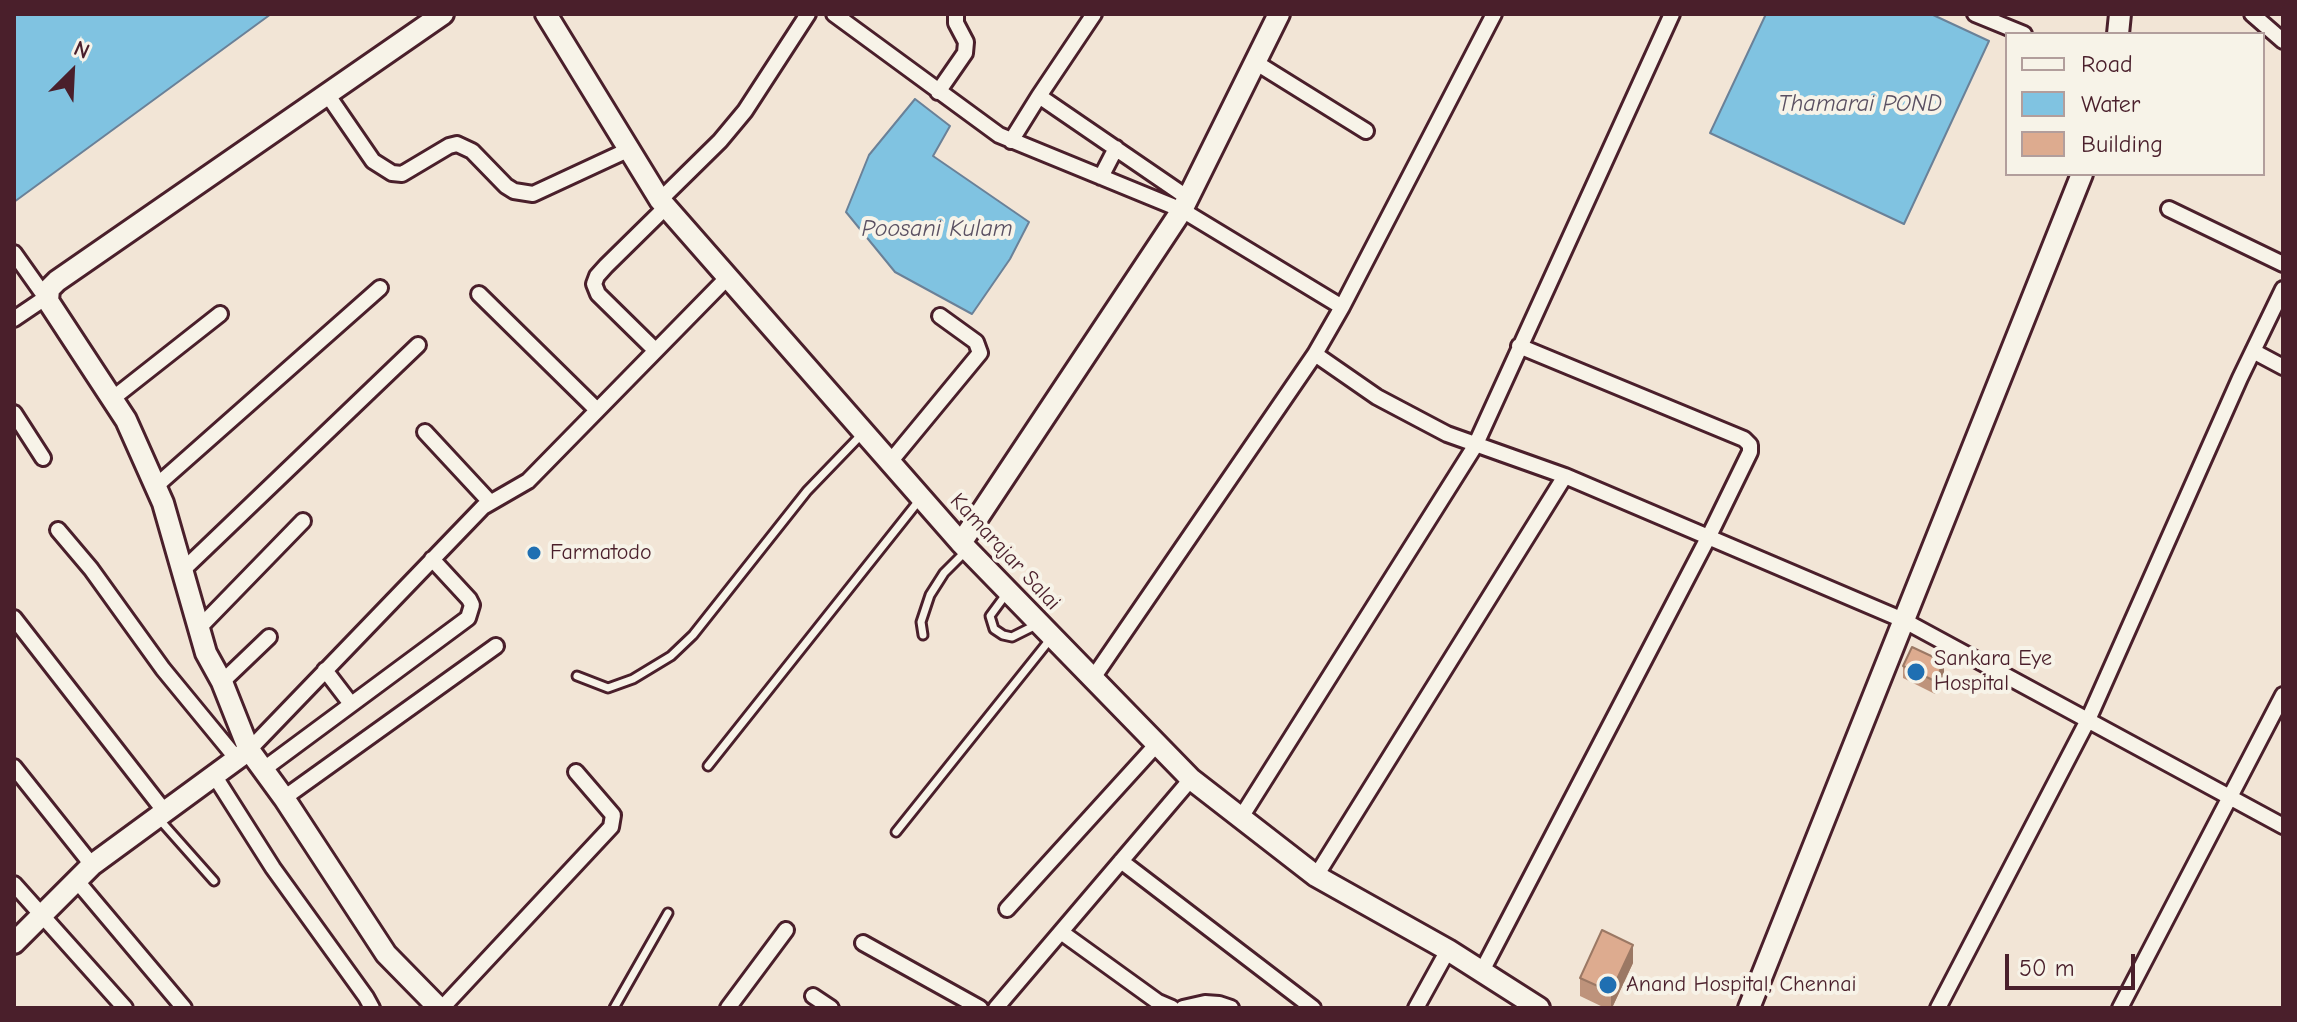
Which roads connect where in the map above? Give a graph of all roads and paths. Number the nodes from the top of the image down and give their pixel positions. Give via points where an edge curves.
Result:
1 (443, 14) edge
2 (546, 14) edge
3 (808, 14) edge
4 (834, 14) edge
5 (956, 14) edge
6 (1094, 14) edge
7 (1279, 14) edge
8 (1494, 14) edge
9 (1672, 14) edge
10 (1975, 14) edge
11 (2252, 14) edge
12 (2019, 32) edge
13 (2283, 41) edge
14 (1255, 62) junction
15 (938, 92) junction
16 (327, 94) junction
17 (1039, 96) junction
18 (1366, 131) dead end
19 (1011, 141) junction
20 (1116, 148) junction
21 (630, 149) junction
22 (2081, 176) edge
23 (1101, 177) junction
24 (663, 204) junction
25 (1185, 204) junction
26 (2169, 209) dead end
27 (14, 253) edge
28 (2283, 264) edge
29 (728, 277) junction
30 (380, 288) dead end
31 (2283, 289) edge
32 (479, 294) dead end
33 (47, 298) junction
34 (1342, 307) junction
35 (220, 314) dead end
36 (940, 316) dead end
37 (14, 319) edge
38 (418, 345) dead end
39 (1519, 346) junction
40 (655, 350) junction
41 (2253, 351) junction
42 (1315, 354) junction
43 (2283, 367) edge
44 (112, 399) junction
45 (597, 410) junction
46 (14, 413) edge
47 (425, 432) dead end
48 (864, 432) junction
49 (1475, 446) junction
50 (43, 458) dead end
51 (890, 462) junction
52 (1565, 476) junction
53 (156, 486) junction
54 (921, 498) junction
55 (490, 502) junction
56 (303, 521) dead end
57 (58, 530) dead end
58 (1709, 536) junction
59 (964, 546) junction
60 (432, 559) junction
61 (183, 570) junction
62 (1009, 592) junction
63 (14, 618) edge
64 (1903, 620) junction
65 (198, 629) junction
66 (1046, 630) junction
67 (923, 635) dead end
68 (269, 637) dead end
69 (496, 646) dead end
70 (325, 670) junction
71 (577, 676) dead end
72 (1093, 678) junction
73 (222, 682) junction
74 (2283, 695) edge
75 (351, 704) junction
76 (2088, 720) junction
77 (1157, 744) junction
78 (243, 754) junction
79 (708, 766) dead end
80 (14, 767) edge
81 (264, 769) junction
82 (576, 772) dead end
83 (214, 775) junction
84 (1191, 779) junction
85 (284, 798) junction
86 (2231, 799) junction
87 (161, 814) junction
88 (1240, 819) junction
89 (2283, 826) edge
90 (896, 832) dead end
91 (1121, 861) junction
92 (92, 865) junction
93 (1316, 876) junction
94 (77, 881) junction
95 (214, 881) dead end
96 (14, 884) edge
97 (1007, 909) dead end
98 (668, 913) dead end
99 (43, 916) junction
100 (786, 930) dead end
101 (1061, 932) junction
102 (14, 943) edge
103 (863, 943) dead end
104 (1448, 950) junction
105 (1482, 971) junction
106 (813, 996) dead end
107 (125, 1008) edge
108 (184, 1008) edge
109 (372, 1008) edge
110 (440, 1008) edge
111 (614, 1008) edge
112 (728, 1008) edge
113 (831, 1008) edge
114 (980, 1008) edge
115 (996, 1008) edge
116 (1172, 1008) edge
117 (1183, 1008) edge
118 (1231, 1008) edge
119 (1313, 1008) edge
120 (1416, 1008) edge
121 (1539, 1008) edge
122 (1749, 1008) edge
123 (1938, 1008) edge
124 (2120, 1008) edge

1 - 16 street
2 - 21 street, Kamarajar Salai
3 - 24 street via 745,111
4 - 15 street
5 - 15 street via 965,53
6 - 17 street
7 - 14 street
8 - 34 street
9 - 39 street
10 - 12 street
11 - 13 street
14 - 18 street
14 - 25 street
15 - 19 street
16 - 21 street via 373,161 392,173 402,174 457,144 472,151 506,186 533,194
16 - 33 street via 57,281
17 - 19 street
17 - 20 street
19 - 23 street
20 - 23 street
20 - 25 street
21 - 24 street, Kamarajar Salai
22 - 64 street
23 - 25 street
24 - 29 street, Kamarajar Salai
24 - 40 street via 594,284
25 - 34 street
25 - 59 street
26 - 28 street
27 - 33 street
29 - 40 street
29 - 48 street, Kamarajar Salai
30 - 53 street
31 - 41 street
32 - 45 street
33 - 37 street
33 - 44 street
34 - 42 street
35 - 44 street
36 - 51 street via 976,342 980,353
38 - 61 street
39 - 49 street
39 - 58 street via 1750,445
40 - 45 street
41 - 43 street
41 - 76 street
42 - 49 street via 1377,397
42 - 72 street
44 - 53 street
45 - 55 street via 521,487
46 - 50 street
47 - 55 street
48 - 51 street, Kamarajar Salai
48 - 71 lane via 807,491 671,656 608,688
49 - 52 street
49 - 88 street
51 - 54 street, Kamarajar Salai
52 - 58 street
52 - 93 street
53 - 61 street
54 - 59 street, Kamarajar Salai
54 - 79 lane
55 - 60 street
56 - 65 street
57 - 78 street via 163,669
58 - 64 street
58 - 105 street
59 - 62 street, Kamarajar Salai
59 - 67 lane via 935,586 921,622
60 - 70 street
60 - 75 street via 469,599 468,618
61 - 65 street
62 - 66 street, Kamarajar Salai
62 - 66 lane via 992,612 994,629 1012,637
63 - 87 street
64 - 76 street
64 - 122 street
65 - 73 street
66 - 72 street, Kamarajar Salai
66 - 90 lane
68 - 73 street
69 - 85 street
70 - 75 street
70 - 78 street
72 - 77 street, Kamarajar Salai
73 - 78 street
74 - 86 street
75 - 81 street
76 - 86 street
76 - 123 street
77 - 84 street, Kamarajar Salai
77 - 97 street
78 - 81 street
78 - 83 street
80 - 92 street
81 - 85 street
82 - 110 street via 613,815 611,827
83 - 87 street
83 - 109 street
84 - 88 street, Kamarajar Salai
84 - 91 street
85 - 110 street via 386,954
86 - 89 street
86 - 124 street
87 - 92 street
87 - 95 lane
88 - 93 street, Kamarajar Salai
91 - 101 street
91 - 119 street
92 - 94 street
93 - 104 street, Kamarajar Salai
94 - 99 street
94 - 108 street
96 - 99 street
98 - 111 lane
99 - 102 street
99 - 107 street
100 - 112 street
101 - 115 street
101 - 116 street
103 - 114 street
104 - 105 street, Kamarajar Salai
104 - 120 street
105 - 121 street, Kamarajar Salai
106 - 113 street
117 - 118 street via 1205,1003

